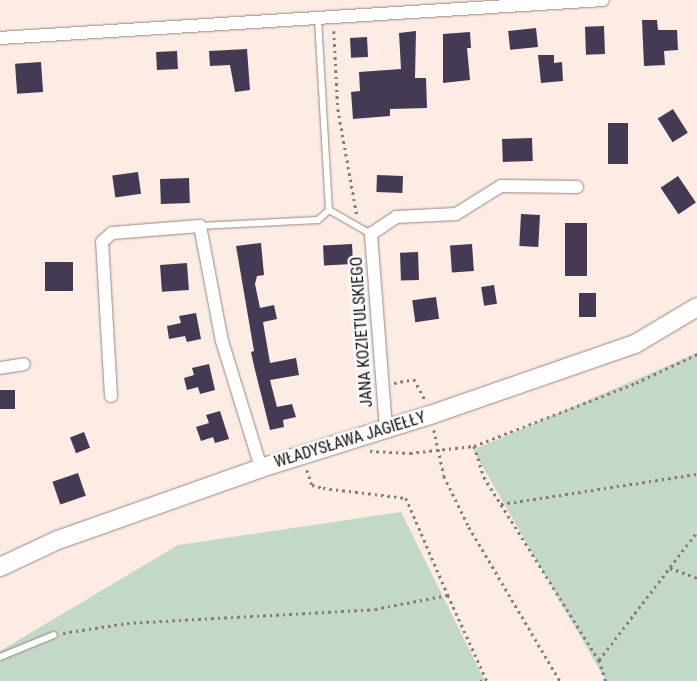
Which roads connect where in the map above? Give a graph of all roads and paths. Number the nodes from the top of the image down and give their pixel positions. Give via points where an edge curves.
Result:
1 (603, 0) edge
2 (318, 18) junction
3 (0, 38) edge
4 (576, 187) dead end
5 (329, 210) junction
6 (200, 226) junction
7 (371, 234) junction
8 (697, 307) edge
9 (697, 354) edge
10 (24, 364) dead end
11 (0, 368) edge
12 (111, 396) dead end
13 (430, 415) junction
14 (386, 429) junction
15 (474, 446) junction
16 (361, 450) dead end
17 (438, 451) junction
18 (311, 464) dead end
19 (261, 468) junction
20 (697, 474) edge
21 (501, 504) junction
22 (697, 532) edge
23 (0, 567) edge
24 (670, 568) junction
25 (697, 578) edge
26 (448, 595) junction
27 (54, 635) joint
28 (0, 657) edge
29 (599, 660) junction
30 (487, 680) edge
31 (480, 681) edge
32 (560, 681) edge
33 (606, 681) edge

1 - 2 street
2 - 3 street
2 - 5 lane
4 - 7 street via 501,186 456,214 396,217
5 - 6 lane via 318,220
5 - 7 lane
6 - 12 street via 112,233 102,242
6 - 19 street via 222,341
7 - 14 street, JANA KOZIETULSKIEGO
8 - 13 main road, WŁADYSŁAWA JAGIEŁŁY via 635,344
9 - 15 path via 636,383
10 - 11 street
13 - 14 main road, WŁADYSŁAWA JAGIEŁŁY
13 - 17 path
14 - 19 main road, WŁADYSŁAWA JAGIEŁŁY
15 - 17 path
15 - 21 path via 484,477
16 - 17 path
17 - 32 path via 444,476 469,527
18 - 26 path via 306,476 312,485 363,495 406,498
19 - 23 main road, WŁADYSŁAWA JAGIEŁŁY via 58,540
20 - 21 path
21 - 29 path
22 - 24 path
24 - 25 path
24 - 29 path
26 - 27 path via 375,609 127,623
26 - 30 path
27 - 28 lane
29 - 33 path
30 - 31 path

